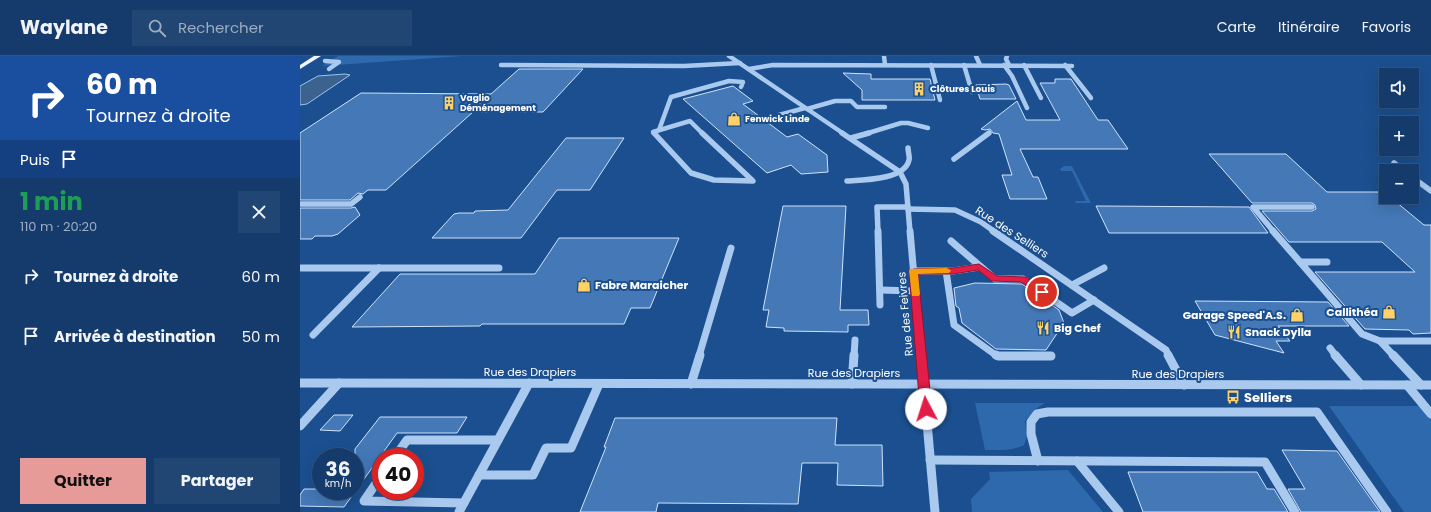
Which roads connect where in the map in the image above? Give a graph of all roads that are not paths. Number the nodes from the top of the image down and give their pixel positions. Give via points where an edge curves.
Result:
1 (318, 56) edge
2 (729, 56) edge
3 (884, 56) edge
4 (976, 56) edge
5 (1007, 56) edge
6 (325, 61) dead end
7 (740, 63) junction
8 (501, 65) dead end
9 (885, 65) junction
10 (931, 65) junction
11 (964, 65) junction
12 (980, 65) junction
13 (1006, 65) junction
14 (1024, 65) junction
15 (300, 66) edge
16 (1065, 66) junction
17 (1072, 66) dead end
18 (329, 69) dead end
19 (749, 69) junction
20 (741, 87) dead end
21 (972, 92) dead end
22 (1041, 98) dead end
23 (1091, 98) dead end
24 (940, 100) dead end
25 (885, 107) dead end
26 (806, 108) junction
27 (1027, 108) dead end
28 (779, 115) dead end
29 (928, 128) dead end
30 (659, 130) junction
31 (989, 133) dead end
32 (851, 138) junction
33 (908, 148) dead end
34 (954, 159) dead end
35 (900, 172) junction
36 (847, 181) dead end
37 (1419, 182) edge
38 (1431, 191) edge
39 (360, 197) dead end
40 (300, 204) edge
41 (1312, 207) dead end
42 (908, 208) junction
43 (951, 241) dead end
44 (731, 248) dead end
45 (1300, 262) junction
46 (1327, 262) dead end
47 (979, 266) junction
48 (300, 268) edge
49 (379, 268) junction
50 (499, 268) dead end
51 (1104, 268) dead end
52 (914, 271) junction
53 (946, 271) junction
54 (1072, 285) junction
55 (880, 290) junction
56 (915, 290) junction
57 (1094, 300) junction
58 (880, 305) dead end
59 (313, 335) dead end
60 (855, 340) dead end
61 (1380, 341) junction
62 (1431, 341) edge
63 (1330, 348) dead end
64 (1051, 356) dead end
65 (339, 383) junction
66 (301, 384) edge
67 (529, 384) junction
68 (599, 384) junction
69 (691, 384) junction
70 (852, 384) junction
71 (924, 384) junction
72 (1184, 385) junction
73 (1407, 385) junction
74 (1421, 385) junction
75 (1431, 385) edge
76 (1361, 386) junction
77 (1431, 414) edge
78 (300, 426) edge
79 (498, 440) junction
80 (401, 448) edge
81 (930, 460) junction
82 (1038, 461) junction
83 (1078, 461) junction
84 (479, 474) junction
85 (372, 489) edge
86 (464, 503) junction
87 (459, 512) edge
88 (935, 512) edge
89 (1119, 512) edge
90 (1295, 512) edge
91 (1387, 512) edge

1 - 15 main road
2 - 7 street
3 - 9 street
4 - 12 street
5 - 13 street
6 - 18 street via 339,62
7 - 8 street via 684,66
7 - 19 street
9 - 10 street
9 - 19 street via 773,65
10 - 11 street
10 - 24 street
11 - 12 street
11 - 21 street
12 - 13 street
13 - 14 street
13 - 27 street
14 - 16 street
14 - 22 street
16 - 17 street
16 - 23 street
19 - 26 street
20 - 30 street via 743,82 729,81 670,97
25 - 26 street via 857,107 851,101 836,101
26 - 28 street
26 - 32 street
29 - 32 street via 901,123
30 - 30 street via 653,132 691,173 714,180 753,181 690,121
31 - 34 street
32 - 35 street
33 - 35 street via 909,162
35 - 36 street via 878,178
35 - 42 street via 906,184
37 - 38 street
39 - 40 street via 351,204
41 - 45 street via 1253,207
42 - 52 street, Rue des Feivres
42 - 54 street, Rue des Selliers via 945,208 981,222
42 - 55 street, Rue des Selliers via 877,207
43 - 47 street
44 - 69 street
45 - 46 street
45 - 61 street via 1362,334
47 - 53 street
47 - 57 street via 995,279 1023,279 1072,313
48 - 49 street
49 - 50 street
49 - 59 street
51 - 54 street
52 - 53 street
52 - 56 street, Rue des Feivres
53 - 64 street via 954,325 998,356
54 - 57 street, Rue des Selliers
55 - 56 street
55 - 58 street
56 - 71 street, Rue des Feivres
57 - 72 street, Rue des Selliers via 1166,350
60 - 70 street
61 - 62 street
61 - 74 street
63 - 76 street
65 - 66 street, Rue des Drapiers
65 - 67 street, Rue des Drapiers
65 - 78 street
67 - 68 street, Rue des Drapiers
67 - 79 street
68 - 69 street, Rue des Drapiers
68 - 84 street via 571,448 546,448 533,474
69 - 70 street, Rue des Drapiers
70 - 71 street, Rue des Drapiers
71 - 72 street, Rue des Drapiers
71 - 81 street, Rue des Feivres
72 - 76 street, Rue des Drapiers
73 - 74 street, Rue des Drapiers
73 - 76 street, Rue des Drapiers
73 - 77 street
74 - 75 street, Rue des Drapiers
79 - 80 street via 407,440
79 - 84 street
81 - 82 street
81 - 88 street, Rue des Feivres
82 - 83 street
82 - 91 street via 1031,434 1031,422 1037,414 1042,413 1317,412
83 - 89 street
83 - 90 street via 1265,462
84 - 86 street
85 - 86 street via 364,501
86 - 87 street

